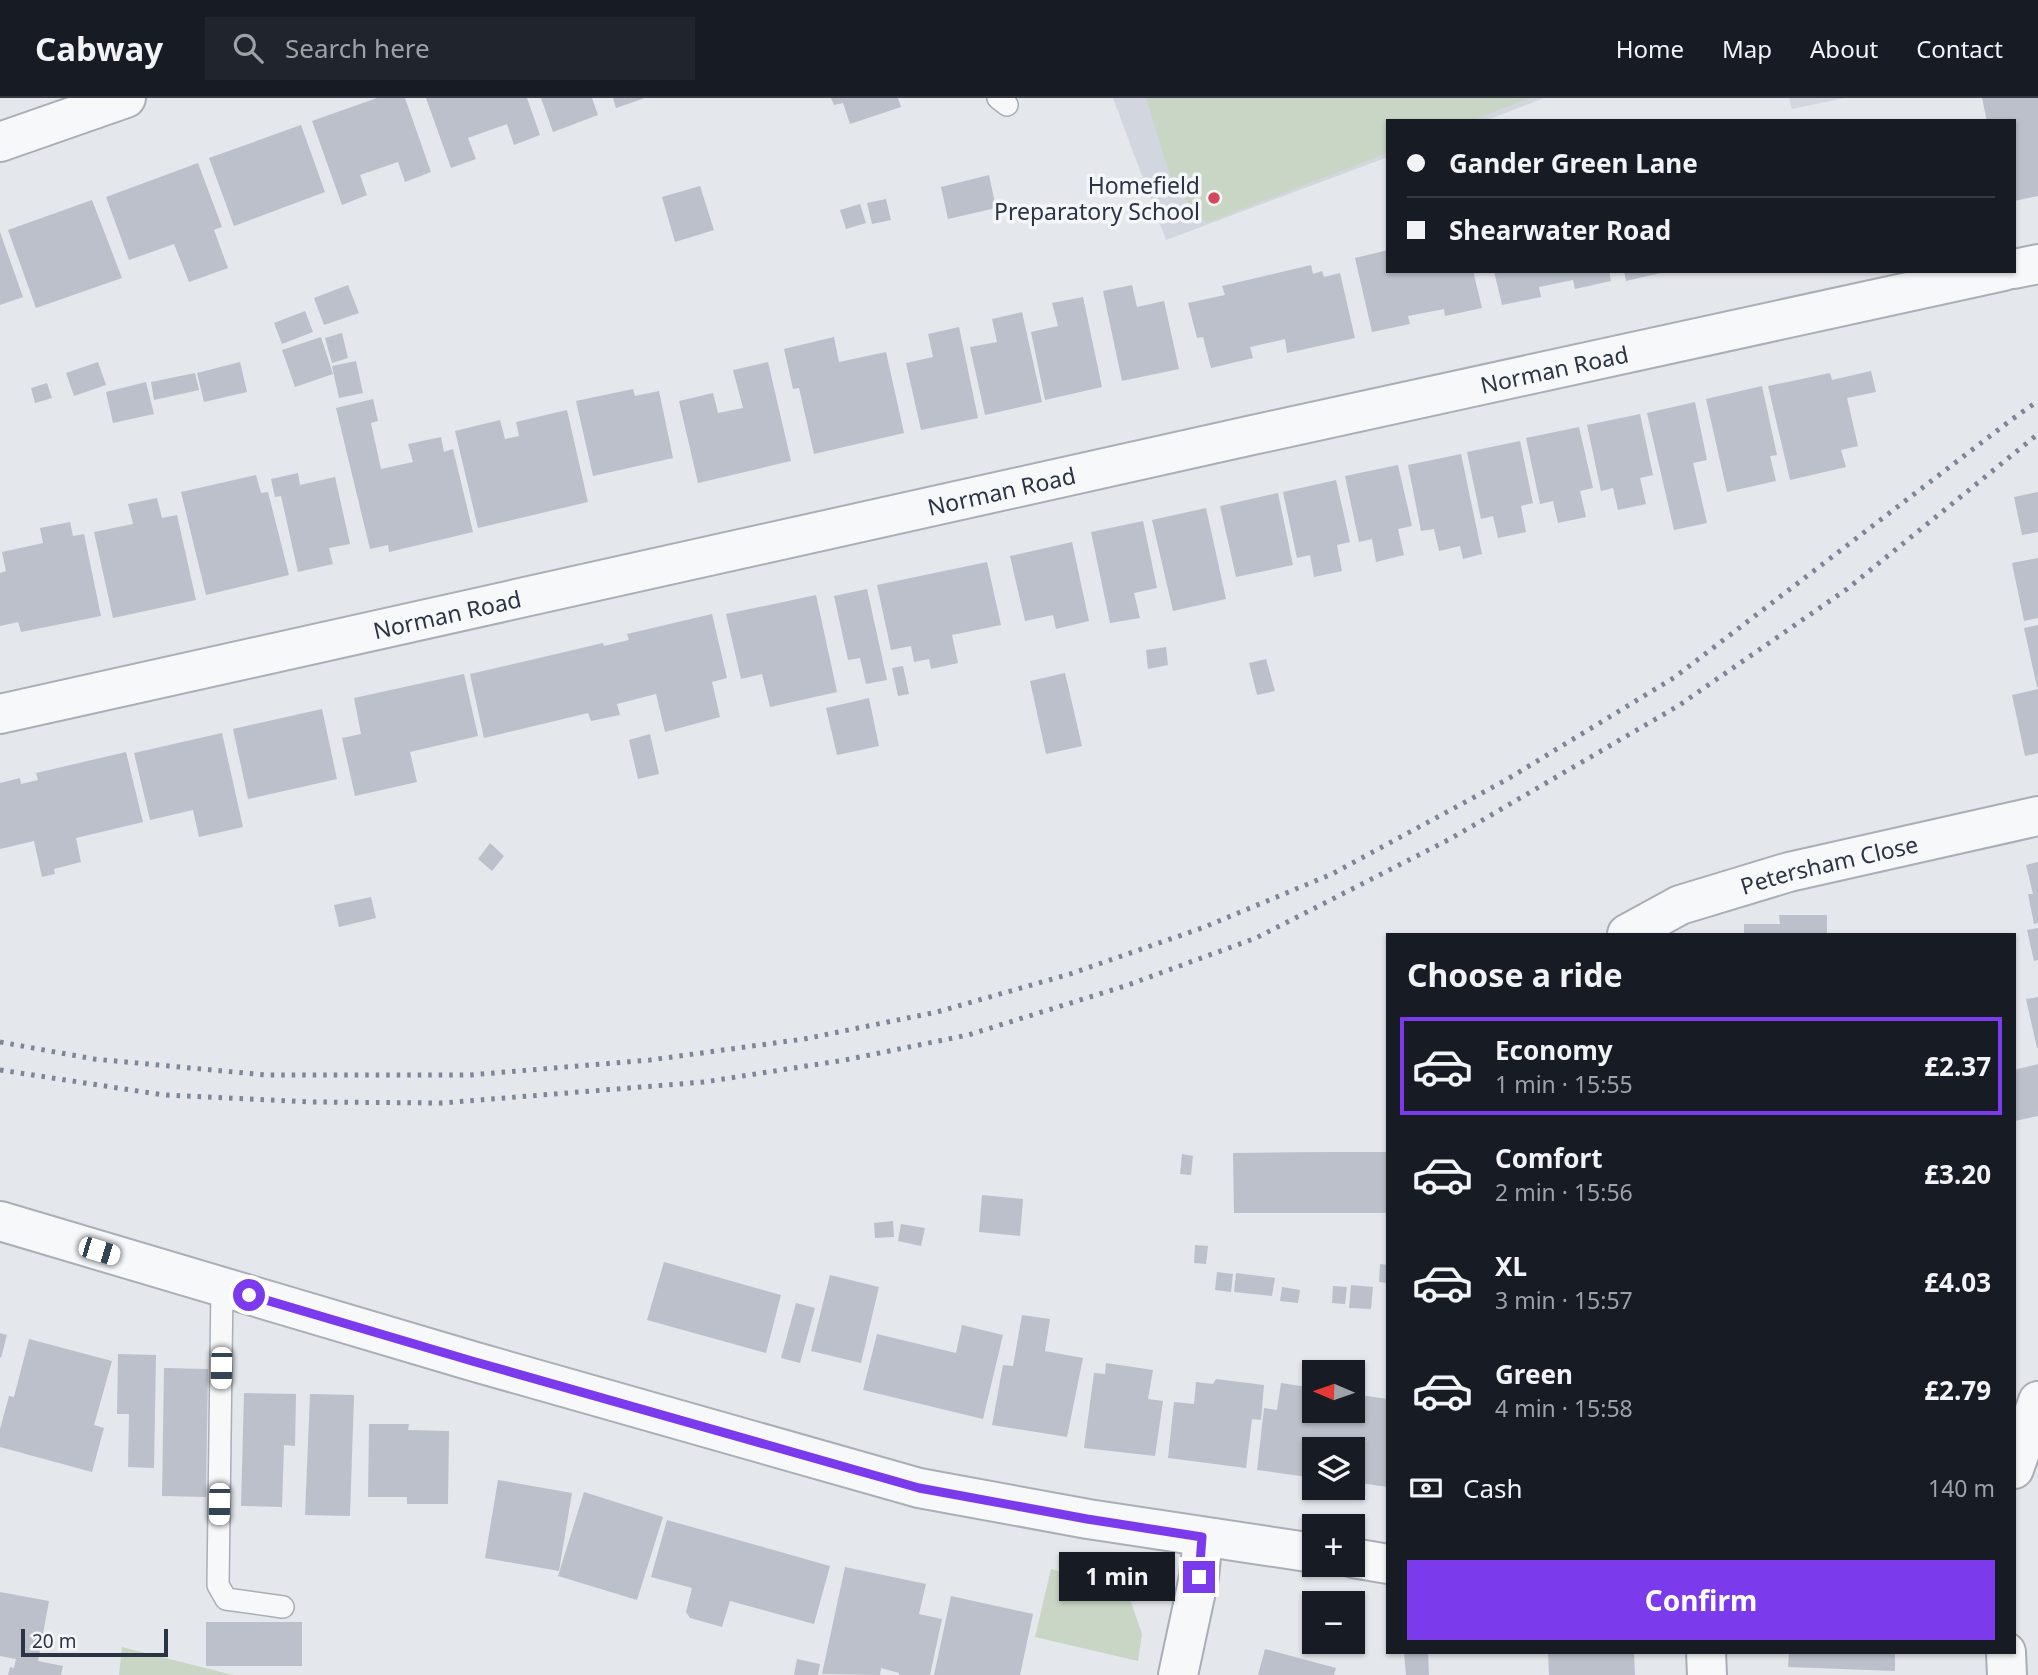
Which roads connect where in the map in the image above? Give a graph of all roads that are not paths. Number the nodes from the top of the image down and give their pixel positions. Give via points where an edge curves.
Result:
1 (126, 98) edge
2 (0, 142) edge
3 (2038, 264) edge
4 (2016, 269) edge
5 (1995, 273) edge
6 (0, 714) edge
7 (2038, 816) edge
8 (1629, 933) edge
9 (0, 1221) edge
10 (222, 1287) junction
11 (2038, 1401) edge
12 (2016, 1463) edge
13 (1202, 1537) junction
14 (1302, 1551) edge
15 (1365, 1560) edge
16 (1386, 1564) edge
17 (283, 1606) dead end
18 (1706, 1654) edge
19 (2006, 1654) edge
20 (1178, 1675) edge
21 (1707, 1675) edge
22 (2007, 1675) edge

1 - 2 street
3 - 4 street
5 - 6 street, Norman Road
7 - 8 street, Petersham Close via 1789,872 1680,905
9 - 10 street
10 - 13 street via 919,1488
10 - 17 lane via 218,1585 226,1599
11 - 12 street
13 - 14 street
13 - 20 street via 1199,1577
15 - 16 street
18 - 21 street
19 - 22 street

